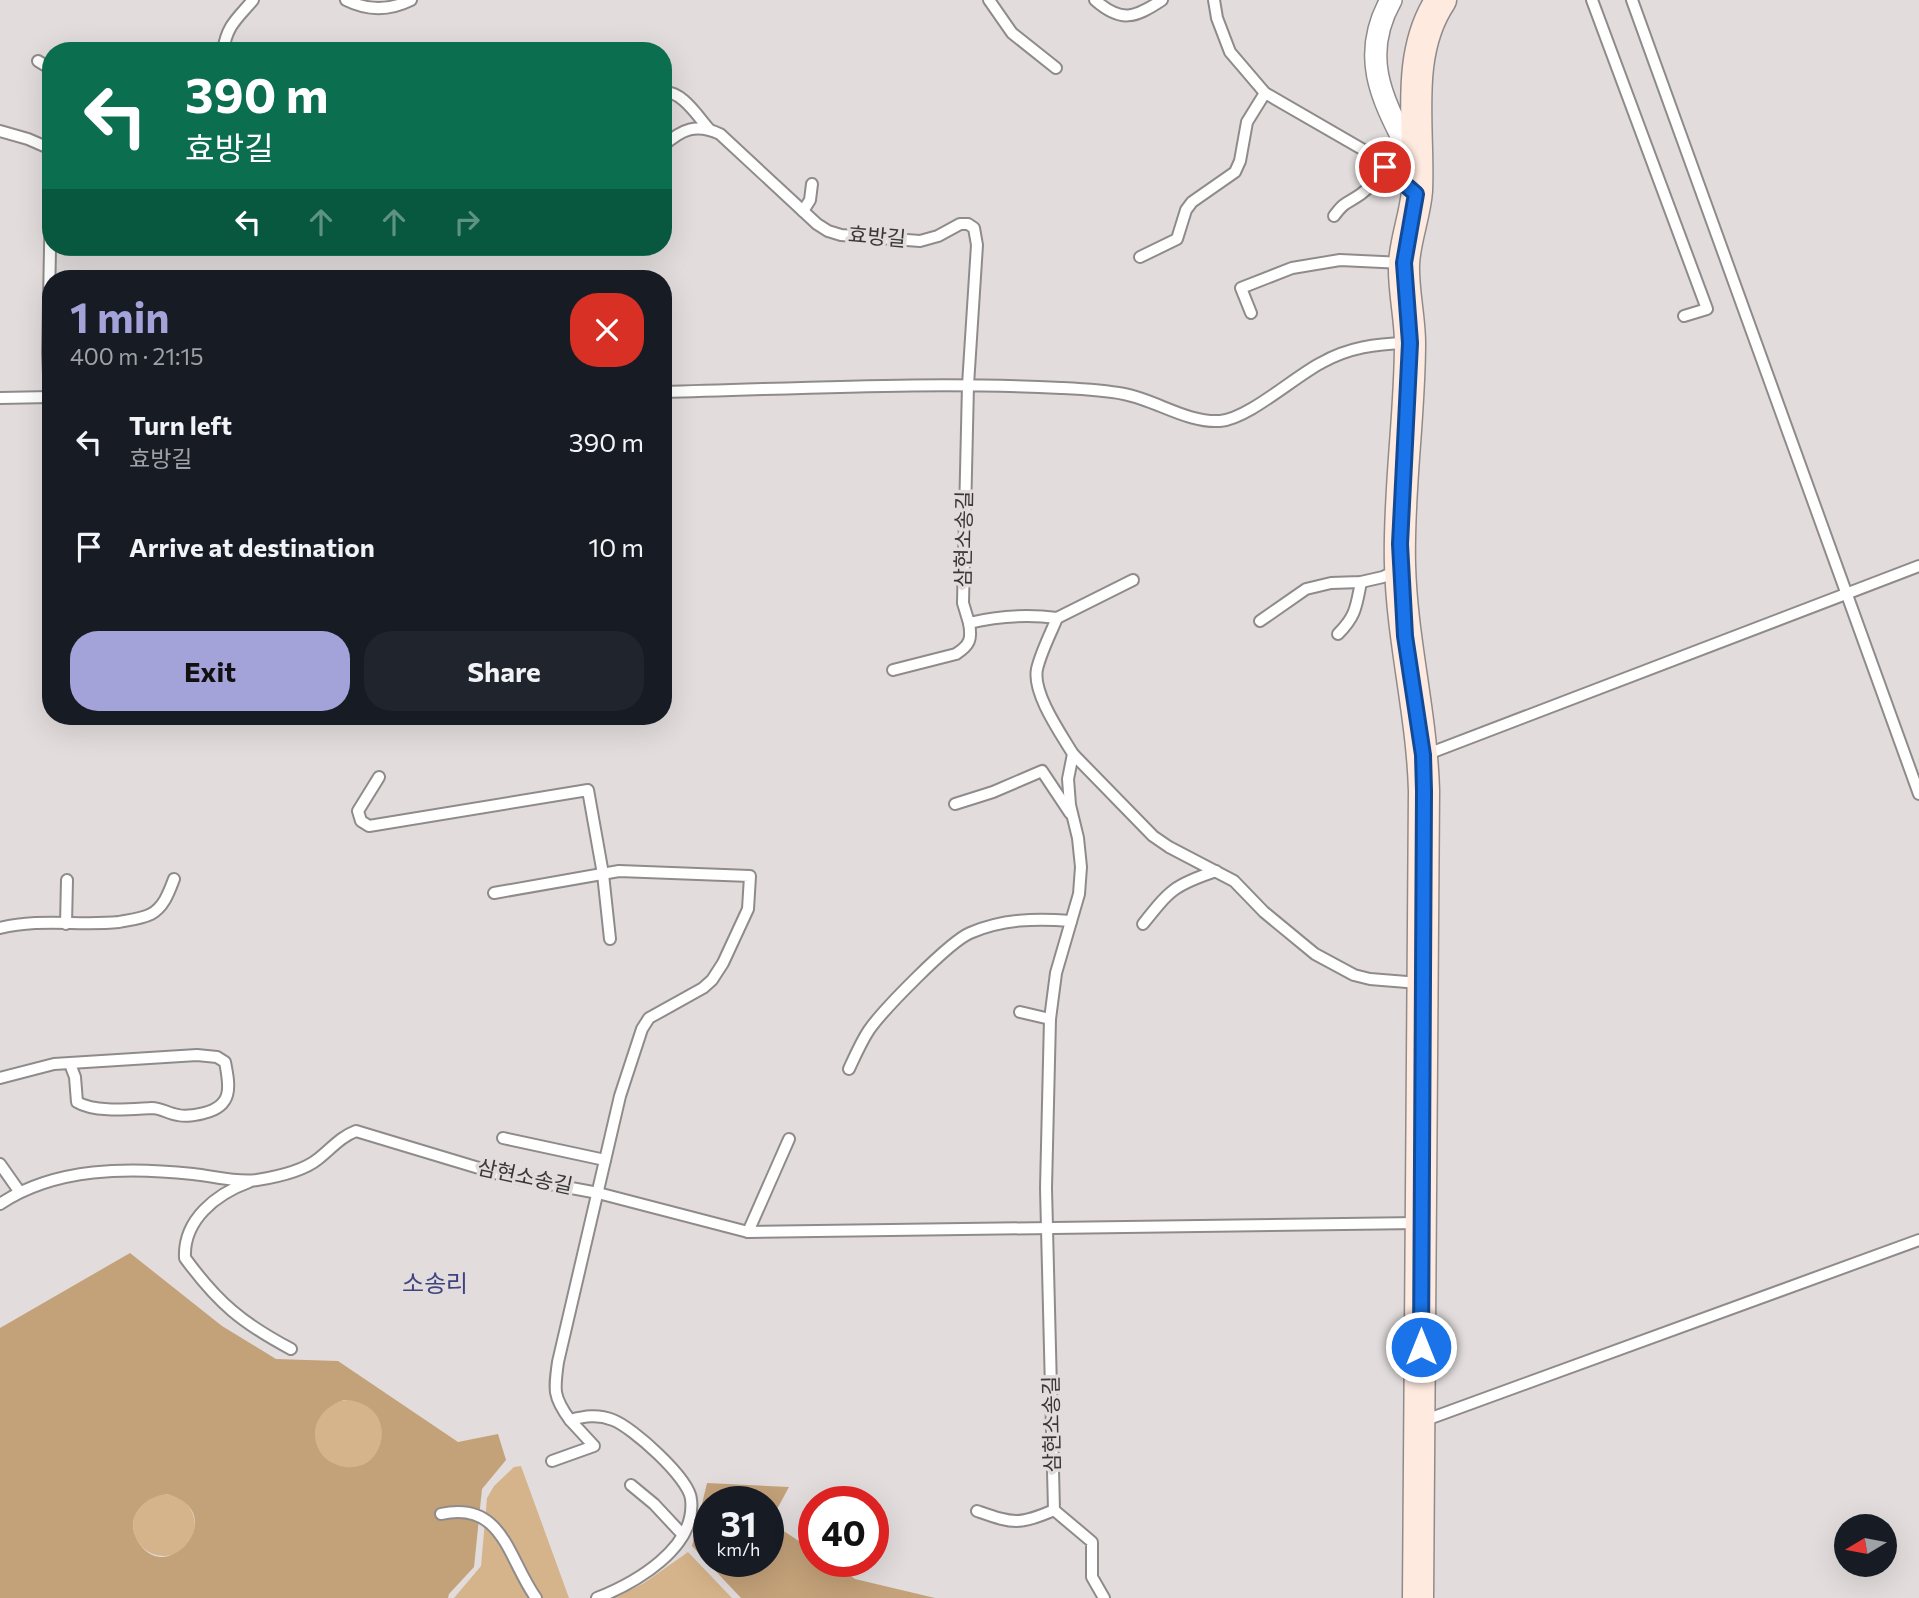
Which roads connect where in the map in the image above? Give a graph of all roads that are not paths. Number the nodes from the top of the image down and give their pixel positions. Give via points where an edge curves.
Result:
1 (253, 0) edge
2 (346, 0) edge
3 (411, 0) edge
4 (989, 0) edge
5 (1095, 0) edge
6 (1162, 0) edge
7 (1214, 0) edge
8 (1391, 0) edge
9 (1441, 0) edge
10 (1592, 0) edge
11 (1632, 0) edge
12 (224, 42) edge
13 (38, 61) dead end
14 (42, 63) edge
15 (1056, 68) dead end
16 (672, 93) edge
17 (1265, 93) junction
18 (709, 129) junction
19 (0, 131) edge
20 (672, 139) edge
21 (42, 145) edge
22 (1385, 167) junction
23 (1417, 180) junction
24 (812, 184) dead end
25 (803, 211) junction
26 (1334, 216) dead end
27 (1140, 257) dead end
28 (1404, 263) junction
29 (1251, 313) dead end
30 (1684, 316) dead end
31 (1410, 343) junction
32 (968, 385) junction
33 (672, 392) edge
34 (42, 397) edge
35 (0, 398) edge
36 (1919, 566) edge
37 (1400, 568) junction
38 (1133, 580) dead end
39 (1361, 582) junction
40 (1846, 593) junction
41 (1057, 618) junction
42 (1259, 621) dead end
43 (969, 623) junction
44 (1338, 634) dead end
45 (893, 670) dead end
46 (1073, 754) junction
47 (1423, 755) junction
48 (379, 778) dead end
49 (1919, 794) edge
50 (955, 804) dead end
51 (1073, 817) junction
52 (1216, 871) junction
53 (603, 873) junction
54 (174, 879) dead end
55 (67, 880) dead end
56 (494, 893) dead end
57 (1071, 920) junction
58 (66, 924) junction
59 (1143, 924) dead end
60 (0, 928) edge
61 (610, 939) dead end
62 (1422, 984) junction
63 (1020, 1012) dead end
64 (1050, 1019) junction
65 (70, 1064) junction
66 (849, 1069) dead end
67 (0, 1078) edge
68 (503, 1138) dead end
69 (789, 1139) dead end
70 (605, 1160) junction
71 (0, 1164) edge
72 (255, 1180) junction
73 (19, 1191) junction
74 (598, 1193) junction
75 (0, 1204) edge
76 (1420, 1223) junction
77 (1047, 1228) junction
78 (748, 1232) junction
79 (1919, 1240) edge
80 (291, 1349) dead end
81 (570, 1420) junction
82 (1421, 1422) junction
83 (552, 1461) dead end
84 (631, 1485) dead end
85 (1054, 1510) junction
86 (976, 1511) dead end
87 (441, 1514) dead end
88 (683, 1535) junction
89 (536, 1598) edge
90 (597, 1598) edge
91 (1104, 1598) edge
92 (1418, 1598) edge

1 - 12 lane via 232,22
2 - 3 lane via 375,9
4 - 15 lane via 1012,33
5 - 6 lane via 1122,16 1138,15
7 - 17 lane via 1230,52
8 - 23 street via 1380,19 1374,63
9 - 23 street via 1420,51
10 - 30 lane via 1707,309
11 - 40 lane
13 - 14 lane
16 - 18 lane, 효방길
17 - 22 lane
17 - 27 lane via 1247,122 1235,172 1192,202 1177,239
18 - 20 lane via 685,129
18 - 25 lane, 효방길
19 - 21 lane
22 - 23 lane
22 - 26 lane
23 - 28 street
24 - 25 lane
25 - 32 lane, 효방길 via 817,224 841,235 920,241 960,224 974,228
28 - 29 lane via 1340,260 1293,268 1241,288
28 - 31 street
31 - 32 lane via 1348,350 1223,421 1124,394
31 - 37 street
32 - 33 lane
32 - 43 lane, 삼현소송길 via 962,583
34 - 35 lane
36 - 40 lane
37 - 39 lane
37 - 47 street
38 - 41 lane
39 - 42 lane via 1306,589
39 - 44 lane via 1356,611
40 - 47 lane
40 - 49 lane
41 - 43 lane via 997,616
41 - 46 lane via 1036,672 1037,686
43 - 45 lane via 970,644 965,649
46 - 51 lane, 삼현소송길 via 1068,779
46 - 52 lane via 1153,836
47 - 62 street
48 - 53 lane via 358,811 369,826 588,790
50 - 51 lane via 1042,771
51 - 57 lane, 삼현소송길 via 1081,867
52 - 59 lane via 1167,893
52 - 62 lane via 1334,965 1370,979
53 - 56 lane
53 - 61 lane
53 - 70 lane via 750,876 748,909 712,980 649,1018 642,1029
54 - 58 lane via 164,902 151,914 132,920
55 - 58 lane
57 - 64 lane, 삼현소송길
57 - 66 lane via 1014,921 967,934 881,1014
58 - 60 lane via 41,922
62 - 76 street
63 - 64 lane
64 - 77 lane, 삼현소송길
65 - 65 lane via 217,1057 225,1062 228,1096 216,1110 189,1116 155,1108 83,1106 77,1102
65 - 67 lane
68 - 70 lane
69 - 78 lane
70 - 74 lane
71 - 73 lane
72 - 73 lane, 삼현소송길 via 110,1171
72 - 74 lane, 삼현소송길 via 302,1168 356,1131 502,1175
72 - 80 lane via 204,1209 191,1227 185,1258 231,1312
73 - 75 lane, 삼현소송길
74 - 78 lane, 삼현소송길
74 - 81 lane via 555,1382 558,1403
76 - 77 lane, 삼현소송길
76 - 82 street
77 - 78 lane, 삼현소송길
77 - 85 lane, 삼현소송길
79 - 82 lane
81 - 83 lane via 594,1446
81 - 88 lane via 587,1416 614,1420 671,1468 692,1498
82 - 92 street
84 - 88 lane
85 - 86 lane via 1015,1523
85 - 91 lane via 1092,1542 1092,1577
87 - 89 lane via 488,1519
88 - 90 lane via 665,1559

